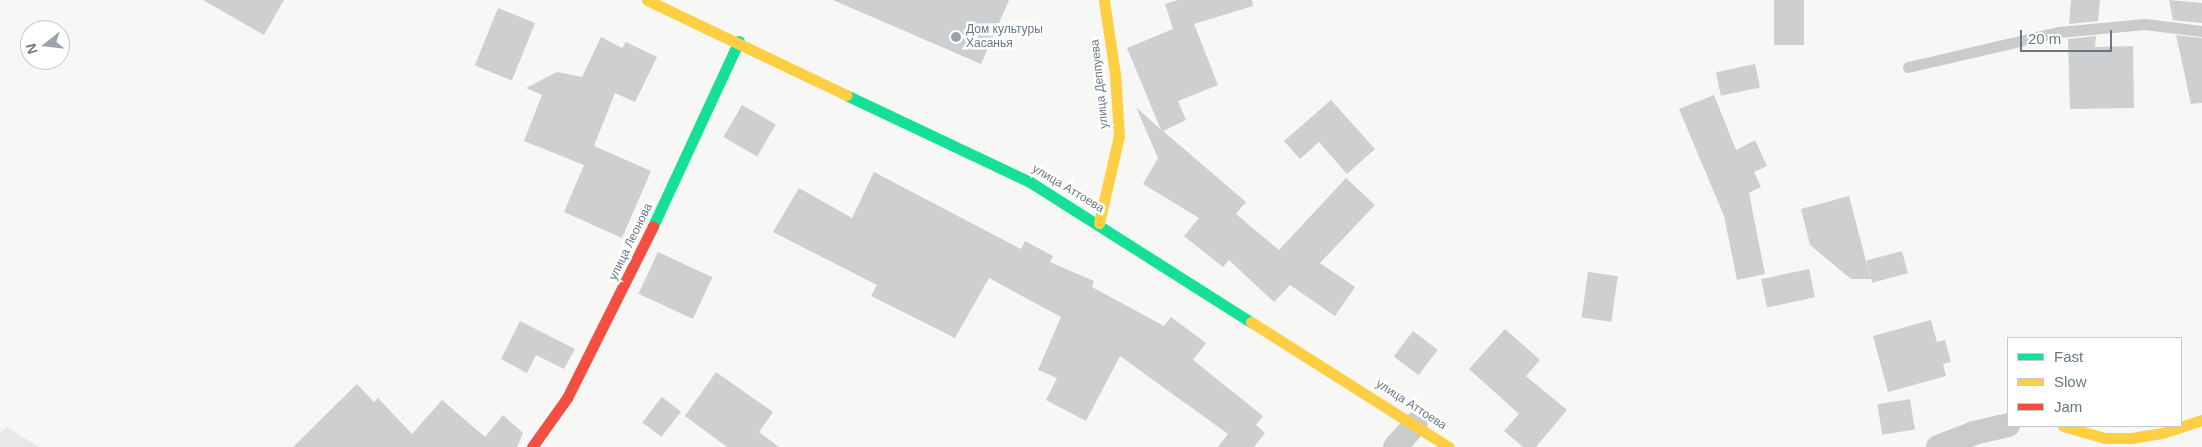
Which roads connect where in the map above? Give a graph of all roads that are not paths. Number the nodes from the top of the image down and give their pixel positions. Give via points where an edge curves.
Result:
1 (647, 0) edge
2 (1104, 0) edge
3 (2202, 31) edge
4 (739, 41) junction
5 (1908, 67) dead end
6 (1099, 223) junction
7 (2202, 420) edge
8 (1416, 424) junction
9 (2007, 425) edge
10 (2182, 426) edge
11 (2066, 427) edge
12 (2180, 427) edge
13 (532, 447) edge
14 (1395, 447) edge
15 (1449, 447) edge
16 (1938, 447) edge

1 - 4 street, улица Аттоева
2 - 6 street, улица Деппуева via 1115,74 1119,136
3 - 5 lane via 2145,24 2059,32
4 - 6 street, улица Аттоева via 1030,182
4 - 13 street, улица Леонова via 635,265 567,398
6 - 8 street, улица Аттоева
7 - 10 street
8 - 14 street
8 - 15 street, улица Аттоева
9 - 16 street via 1974,433
11 - 12 street via 2104,438 2131,438

